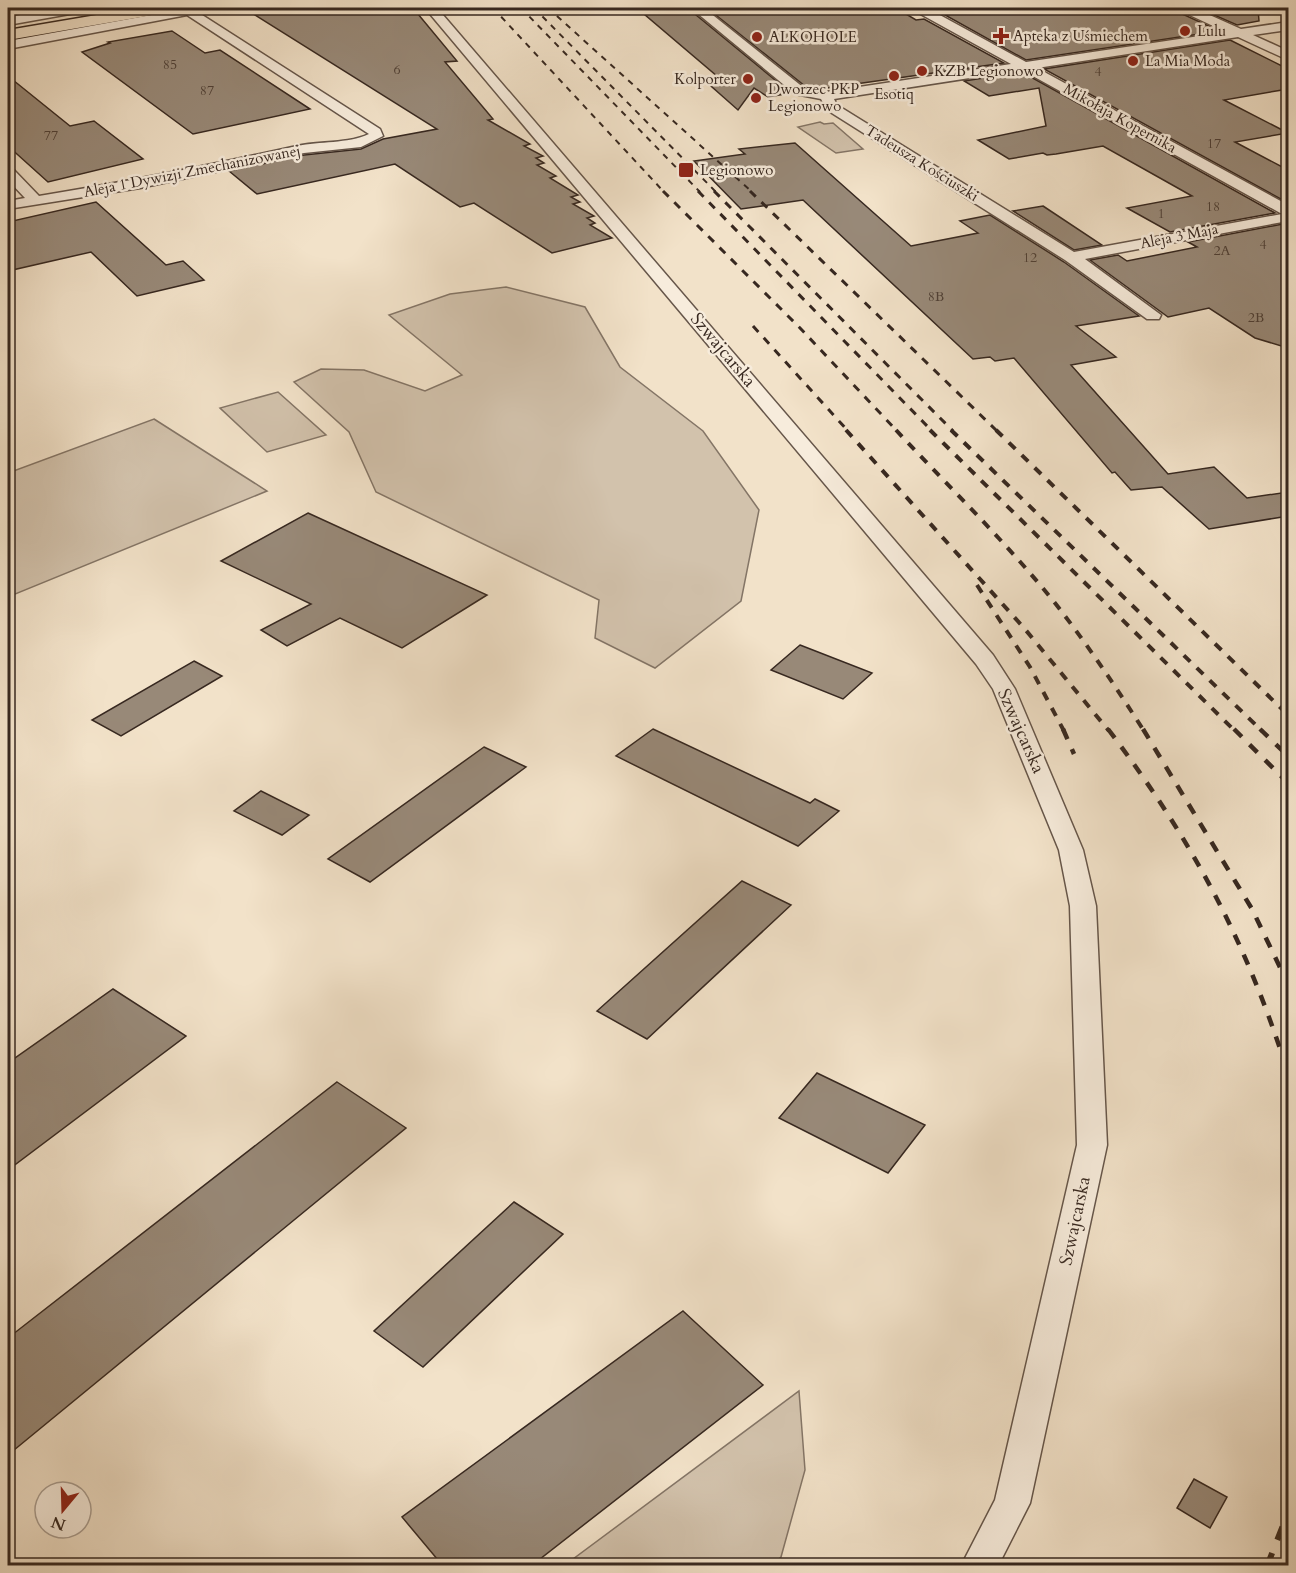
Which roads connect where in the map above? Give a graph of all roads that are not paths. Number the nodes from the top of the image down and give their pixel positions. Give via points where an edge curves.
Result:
1 (81, 8) edge
2 (128, 8) edge
3 (164, 8) edge
4 (207, 8) edge
5 (431, 8) edge
6 (697, 8) edge
7 (919, 8) edge
8 (1185, 8) edge
9 (192, 11) junction
10 (8, 21) edge
11 (1288, 26) edge
12 (8, 29) edge
13 (1240, 33) junction
14 (8, 35) edge
15 (8, 45) edge
16 (1288, 56) edge
17 (1028, 66) junction
18 (826, 96) junction
19 (8, 172) edge
20 (34, 200) junction
21 (8, 205) edge
22 (1288, 212) edge
23 (1288, 217) edge
24 (1071, 257) junction
25 (1153, 315) dead end
26 (980, 1566) edge

1 - 10 street
2 - 12 main road
3 - 14 main road
4 - 9 street
5 - 26 street, Szwajcarska via 985,660 1004,689 1071,850 1083,906 1092,1145 1012,1503
6 - 18 street, Tadeusza Kościuszki via 801,91
7 - 17 street, Mikołaja Kopernika
8 - 13 street
9 - 15 street
9 - 20 street, Aleja 1 Dywizji Zmechanizowanej via 376,136 361,143 304,149 140,184
11 - 13 street
13 - 16 street
13 - 17 street
17 - 18 street
17 - 22 street, Mikołaja Kopernika
18 - 24 street, Tadeusza Kościuszki via 832,106
19 - 20 street
20 - 21 street, Aleja 1 Dywizji Zmechanizowanej
23 - 24 street, Aleja 3 Maja
24 - 25 street, Tadeusza Kościuszki

